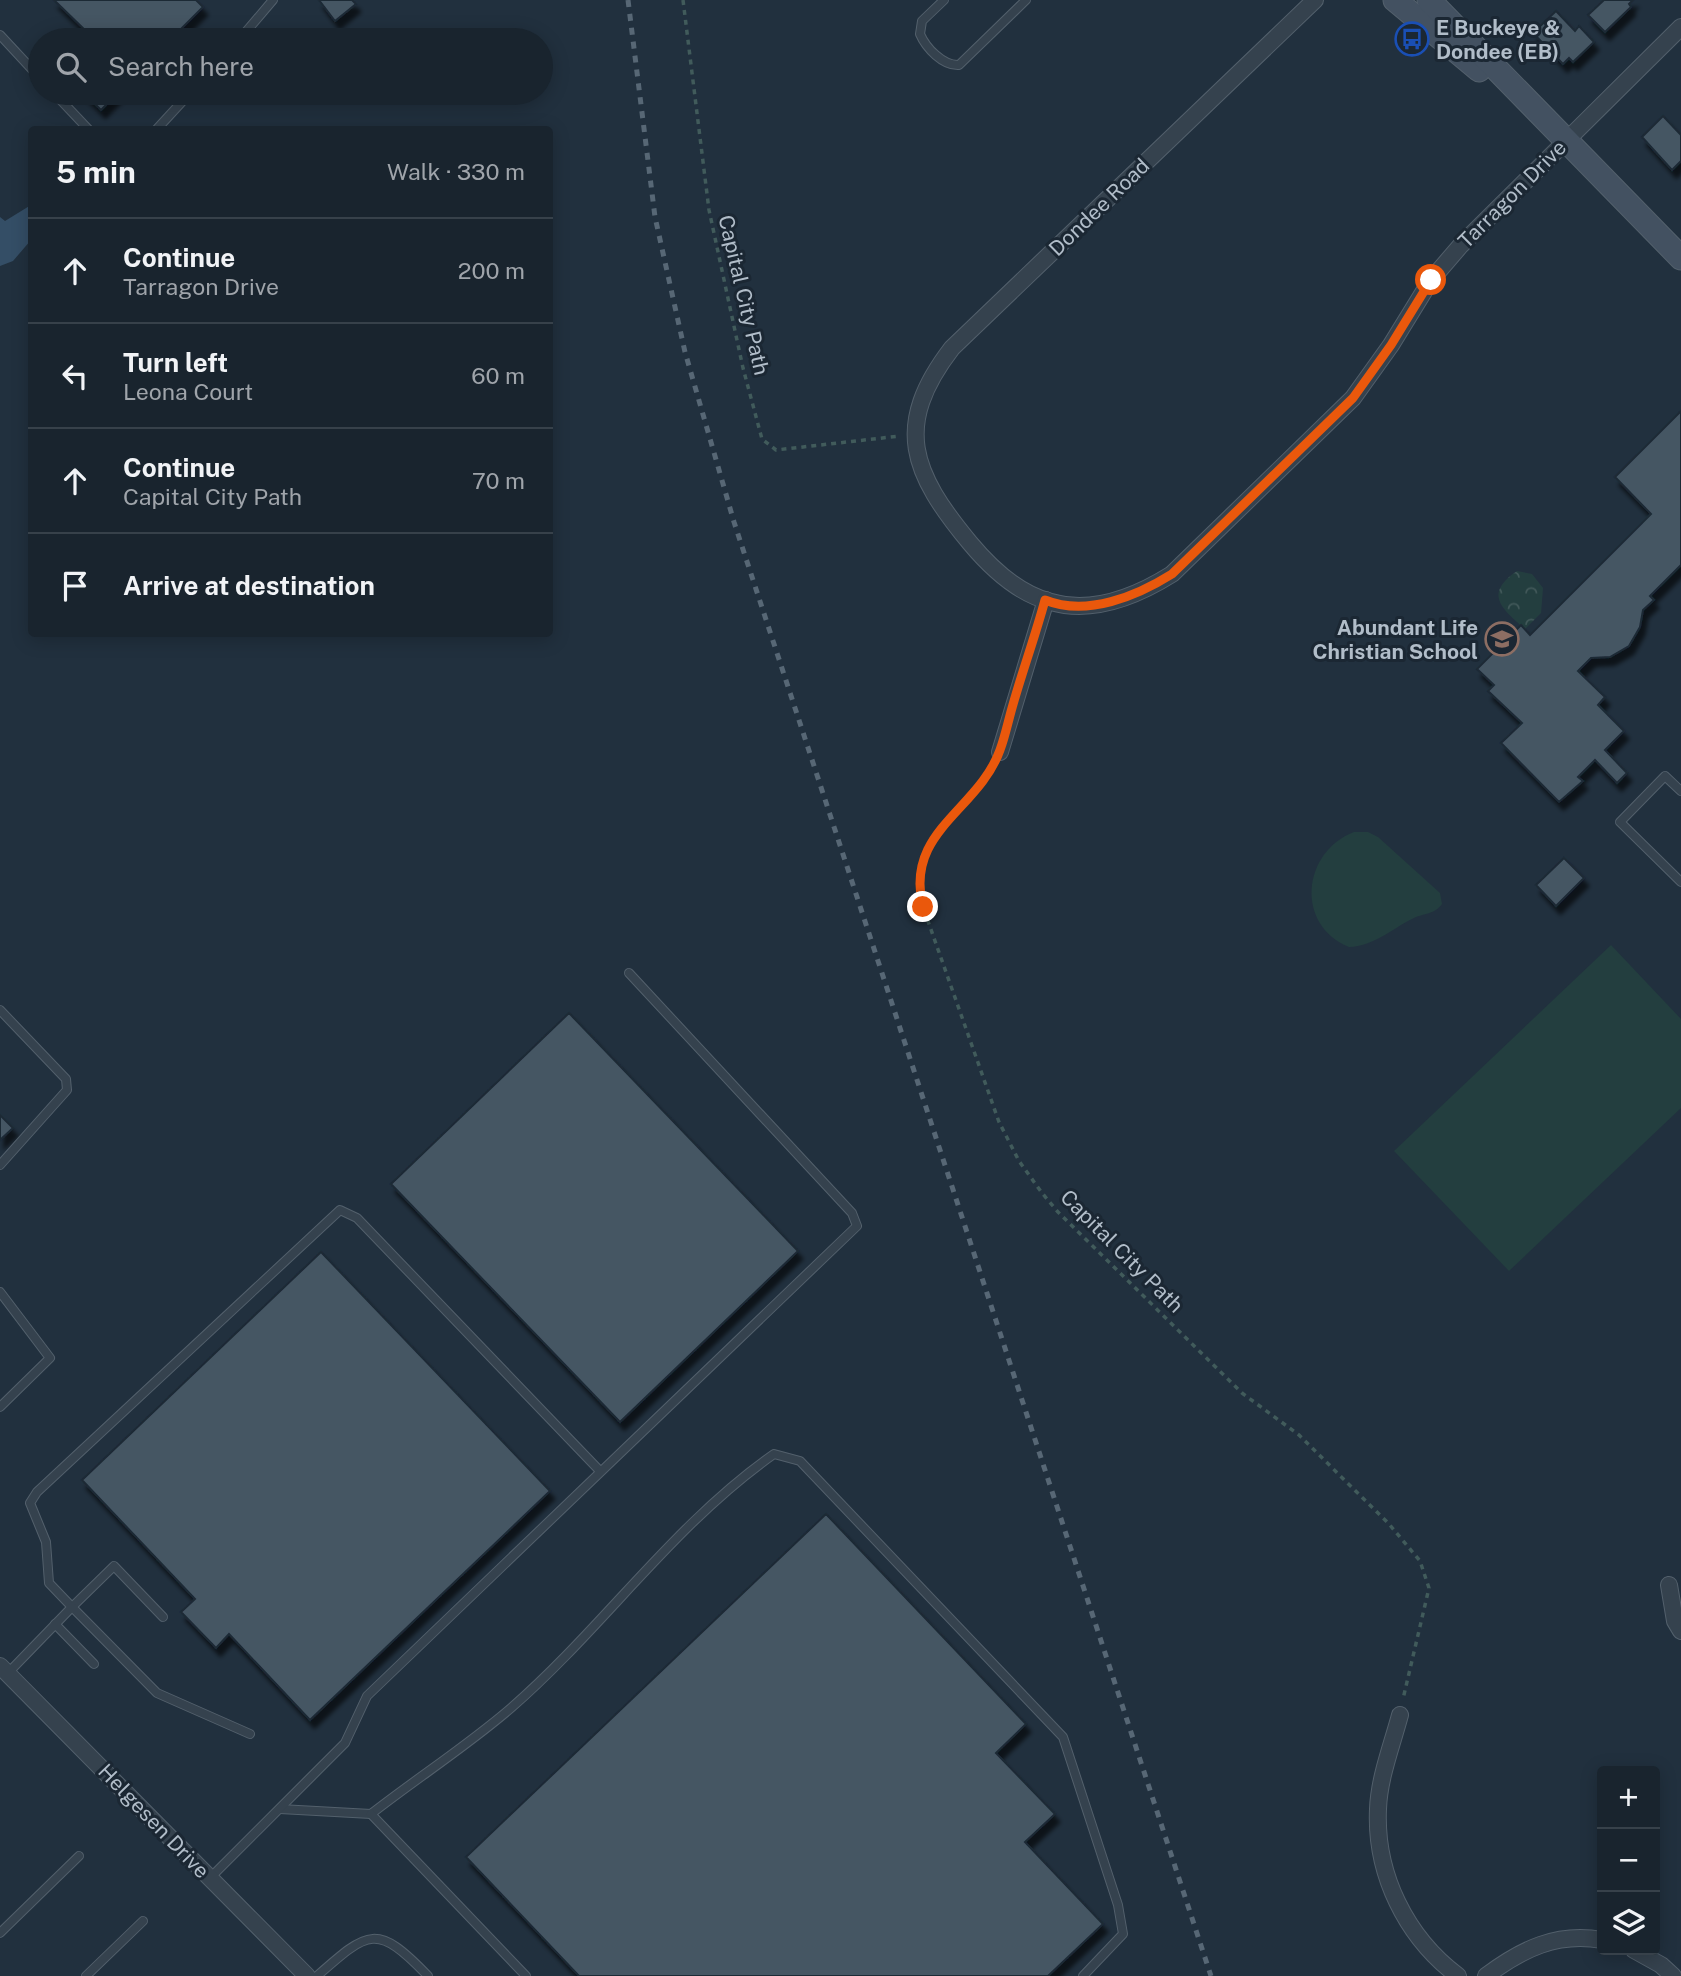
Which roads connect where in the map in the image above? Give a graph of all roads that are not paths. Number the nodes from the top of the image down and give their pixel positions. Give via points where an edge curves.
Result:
1 (273, 0) edge
2 (944, 0) edge
3 (1026, 0) edge
4 (1315, 0) edge
5 (1395, 0) edge
6 (1429, 0) edge
7 (1681, 27) edge
8 (249, 28) edge
9 (0, 35) edge
10 (28, 65) edge
11 (1527, 104) junction
12 (65, 105) edge
13 (179, 105) edge
14 (85, 126) edge
15 (160, 126) edge
16 (1565, 141) junction
17 (1681, 258) edge
18 (916, 435) joint
19 (1045, 600) junction
20 (1000, 752) road end
21 (1681, 791) edge
22 (1681, 882) edge
23 (629, 973) dead end
24 (0, 1010) edge
25 (0, 1165) edge
26 (0, 1292) edge
27 (0, 1407) edge
28 (600, 1471) junction
29 (1670, 1585) dead end
30 (72, 1607) junction
31 (163, 1618) dead end
32 (55, 1624) junction
33 (1681, 1631) edge
34 (94, 1664) dead end
35 (4, 1670) edge
36 (1400, 1715) road end
37 (250, 1734) dead end
38 (280, 1809) junction
39 (371, 1814) junction
40 (79, 1856) dead end
41 (209, 1879) junction
42 (143, 1921) dead end
43 (0, 1933) edge
44 (1597, 1939) edge
45 (1643, 1955) edge
46 (86, 1976) edge
47 (307, 1976) edge
48 (317, 1976) edge
49 (428, 1976) edge
50 (526, 1976) edge
51 (1083, 1976) edge
52 (1458, 1976) edge
53 (1486, 1976) edge
54 (1673, 1976) edge

1 - 8 lane
2 - 3 lane via 922,21 920,34 946,64 953,65 959,65
4 - 18 street, Dondee Road via 951,348 930,376
5 - 11 main road
6 - 11 main road
7 - 16 street, Tarragon Drive
9 - 10 lane
11 - 16 main road
12 - 14 lane
13 - 15 lane
16 - 17 main road
16 - 19 street, Tarragon Drive via 1431,280 1353,398 1172,574 1141,594 1116,601 1067,604
18 - 19 street, Tarragon Drive via 919,467 937,503 1004,577
19 - 20 street
21 - 22 lane via 1665,776 1620,822
23 - 28 lane via 852,1213 857,1226
24 - 25 lane via 66,1079 67,1090
26 - 27 lane via 50,1358
28 - 30 lane via 357,1217 340,1210 37,1492 30,1503 46,1542 50,1583
28 - 38 lane via 367,1696 345,1743
29 - 33 street via 1675,1621
30 - 31 lane via 114,1566
30 - 32 lane
30 - 37 lane via 157,1693
32 - 34 lane
32 - 35 lane
35 - 41 street, Helgesen Drive
36 - 52 street via 1377,1808 1385,1873 1419,1939 1438,1962
38 - 39 lane
38 - 41 lane
39 - 50 lane
39 - 51 lane via 511,1708 676,1542 774,1454 800,1461 1063,1737 1118,1905 1123,1934
40 - 43 lane
41 - 47 street, Helgesen Drive
42 - 46 lane
44 - 53 street via 1551,1940 1530,1947
45 - 54 street
48 - 49 lane via 356,1942 375,1938 400,1947

